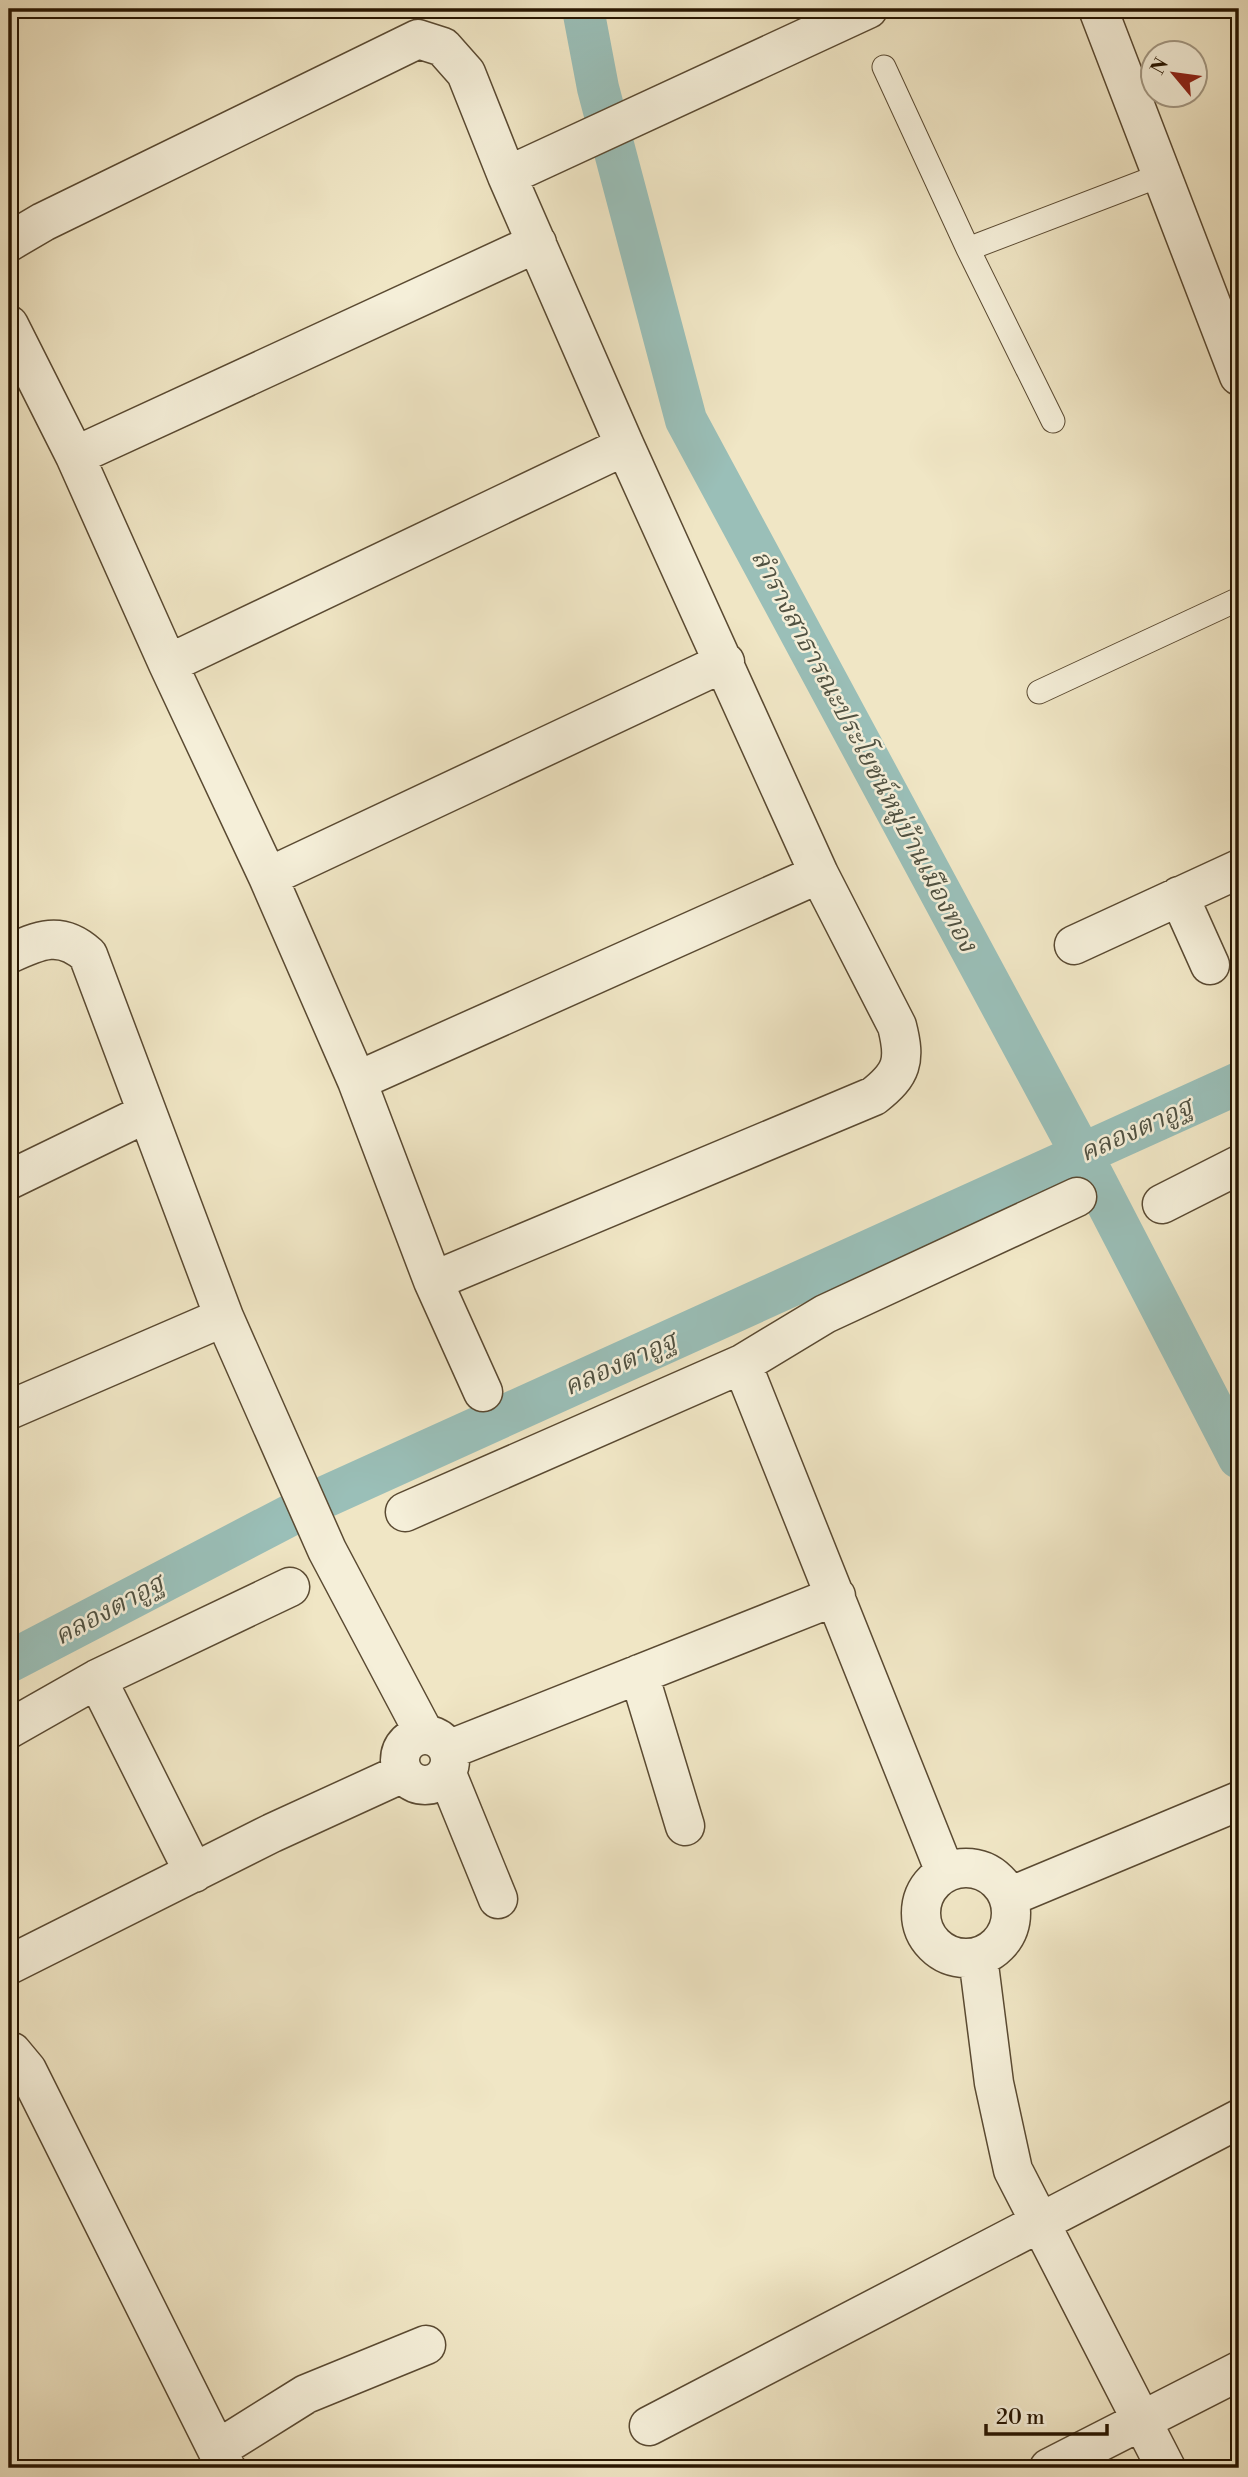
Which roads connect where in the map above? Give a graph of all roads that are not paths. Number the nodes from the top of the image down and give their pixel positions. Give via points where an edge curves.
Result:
1 (868, 9) edge
2 (1098, 9) edge
3 (884, 67) dead end
4 (1164, 174) junction
5 (507, 176) junction
6 (9, 242) edge
7 (537, 243) junction
8 (968, 249) junction
9 (9, 325) edge
10 (1239, 376) edge
11 (1053, 421) dead end
12 (625, 446) junction
13 (75, 456) junction
14 (1239, 599) edge
15 (724, 662) junction
16 (167, 664) junction
17 (1039, 692) dead end
18 (1239, 869) edge
19 (820, 874) junction
20 (268, 877) junction
21 (1179, 896) junction
22 (1074, 945) dead end
23 (9, 954) edge
24 (1210, 965) dead end
25 (357, 1081) junction
26 (147, 1114) junction
27 (1239, 1165) edge
28 (9, 1180) edge
29 (1077, 1198) dead end
30 (1162, 1204) dead end
31 (433, 1281) junction
32 (224, 1317) junction
33 (742, 1364) junction
34 (483, 1392) dead end
35 (9, 1410) edge
36 (405, 1512) dead end
37 (290, 1587) dead end
38 (836, 1596) junction
39 (639, 1674) junction
40 (97, 1679) junction
41 (9, 1728) edge
42 (440, 1753) junction
43 (1239, 1801) edge
44 (685, 1826) dead end
45 (945, 1872) junction
46 (194, 1873) junction
47 (1009, 1896) junction
48 (498, 1899) dead end
49 (978, 1957) junction
50 (9, 1965) edge
51 (9, 2053) edge
52 (1239, 2119) edge
53 (1037, 2222) junction
54 (426, 2345) dead end
55 (1239, 2371) edge
56 (1142, 2421) junction
57 (649, 2426) dead end
58 (222, 2458) edge
59 (1049, 2468) edge
60 (1166, 2468) edge

1 - 5 street
2 - 4 street
3 - 8 lane
4 - 8 lane
4 - 10 street
5 - 6 street via 466,73 443,47 418,38
5 - 7 street
7 - 12 street
7 - 13 street
8 - 11 lane
9 - 13 street
12 - 15 street
12 - 16 street
13 - 16 street
14 - 17 lane
15 - 19 street
15 - 20 street
16 - 20 street
18 - 21 street
19 - 25 street
19 - 31 street via 897,1026 904,1052 894,1080 874,1096
20 - 25 street
21 - 22 street
21 - 24 street
23 - 26 street via 49,939 76,944 88,955
25 - 31 street
26 - 28 street
26 - 32 street
27 - 30 street
29 - 33 street via 825,1314
31 - 34 street
32 - 35 street
32 - 42 street via 327,1550
33 - 36 street
33 - 38 street
37 - 40 street
38 - 39 street
38 - 45 street
39 - 42 street
39 - 44 street
40 - 41 street
40 - 46 street
42 - 46 street via 406,1743 400,1763 403,1773
42 - 48 street
43 - 47 street
45 - 47 street via 964,1867 983,1870 998,1880
45 - 49 street via 930,1884 921,1901 920,1920 927,1938 940,1952 958,1958
46 - 50 street
47 - 49 street via 1012,1915 1007,1934 995,1949
49 - 53 street via 1002,2128 1013,2170
51 - 58 street via 27,2070
52 - 53 street
53 - 56 street
53 - 57 street
54 - 58 street via 306,2394
55 - 56 street
56 - 59 street
56 - 60 street

